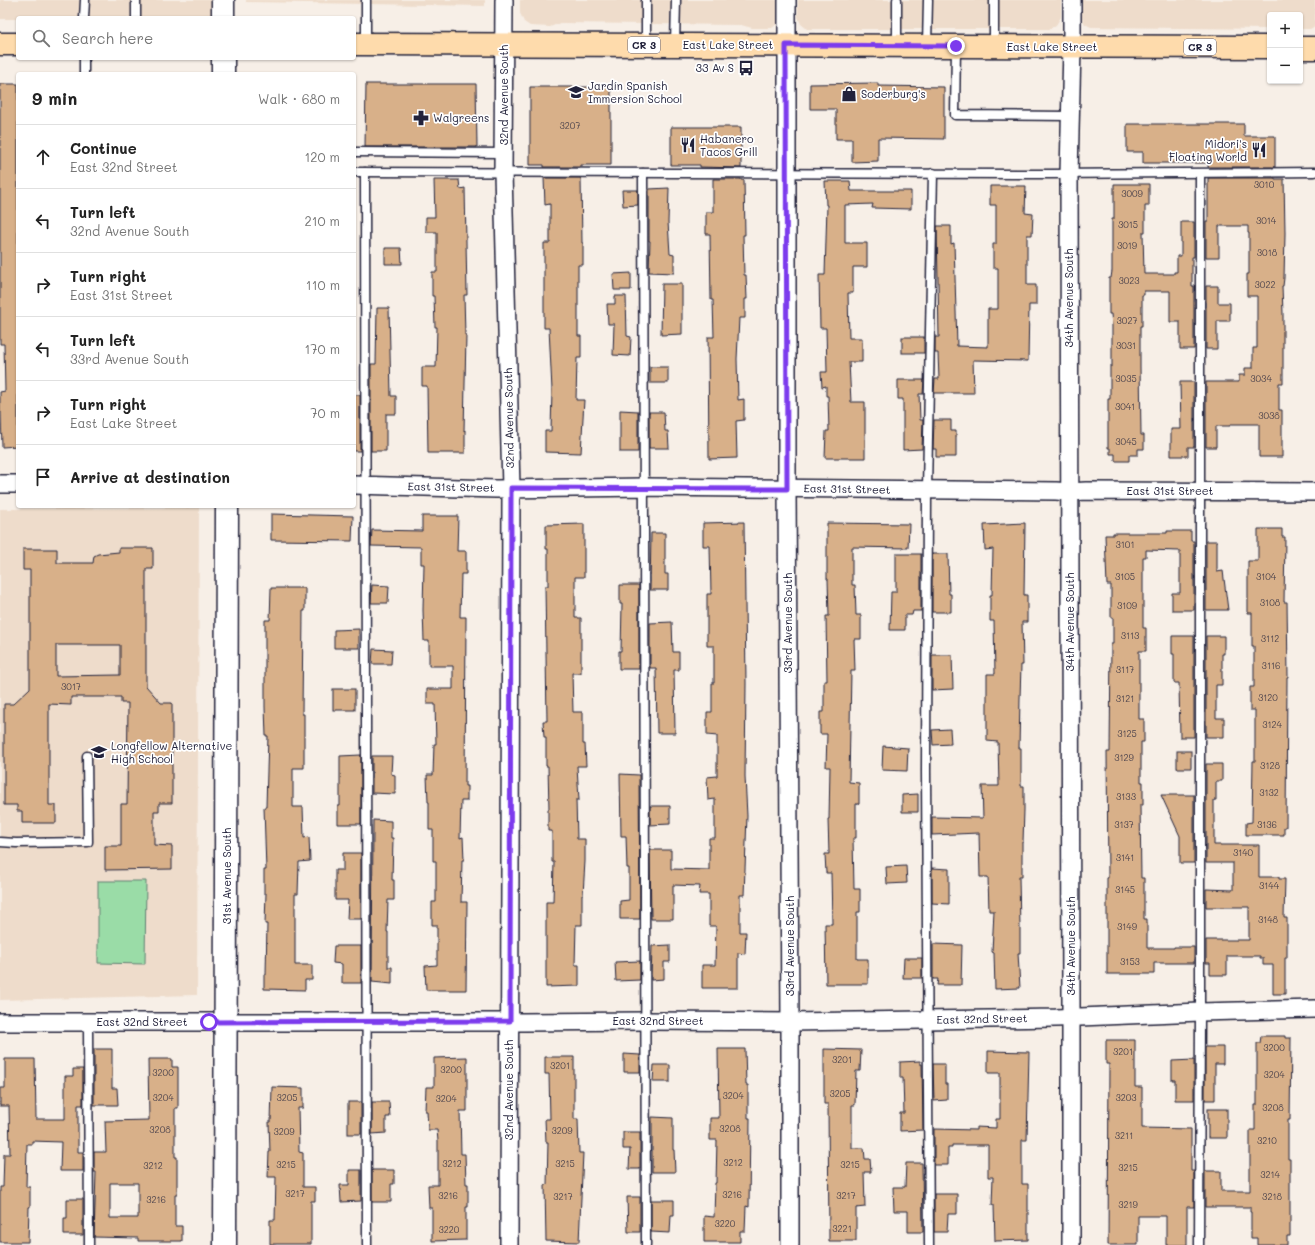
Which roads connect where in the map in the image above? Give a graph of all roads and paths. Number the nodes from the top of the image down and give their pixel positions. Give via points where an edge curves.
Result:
1 (84, 0) edge
2 (136, 0) edge
3 (223, 0) edge
4 (366, 0) edge
5 (504, 0) edge
6 (646, 0) edge
7 (676, 0) edge
8 (787, 0) edge
9 (897, 0) edge
10 (928, 0) edge
11 (994, 0) edge
12 (1072, 0) edge
13 (84, 16) edge
14 (136, 16) edge
15 (223, 16) edge
16 (0, 44) edge
17 (16, 44) edge
18 (360, 44) edge
19 (504, 45) junction
20 (646, 45) junction
21 (675, 45) junction
22 (786, 45) junction
23 (897, 46) junction
24 (927, 46) junction
25 (956, 46) junction
26 (994, 46) junction
27 (1072, 46) junction
28 (1267, 47) edge
29 (1303, 48) edge
30 (1315, 48) edge
31 (84, 60) edge
32 (223, 60) edge
33 (84, 72) edge
34 (223, 72) edge
35 (1070, 116) junction
36 (356, 152) edge
37 (503, 153) junction
38 (356, 172) edge
39 (365, 172) junction
40 (503, 172) junction
41 (1315, 172) edge
42 (643, 173) junction
43 (787, 173) junction
44 (933, 173) junction
45 (1069, 174) junction
46 (1200, 174) junction
47 (0, 484) edge
48 (16, 484) edge
49 (360, 485) edge
50 (645, 487) junction
51 (511, 488) junction
52 (787, 489) junction
53 (927, 490) junction
54 (1199, 491) junction
55 (1069, 492) junction
56 (1315, 492) edge
57 (227, 508) edge
58 (87, 756) dead end
59 (0, 842) edge
60 (1315, 1009) edge
61 (1200, 1012) junction
62 (1072, 1017) junction
63 (927, 1020) junction
64 (366, 1021) junction
65 (510, 1021) junction
66 (646, 1021) junction
67 (0, 1022) edge
68 (88, 1022) junction
69 (226, 1022) junction
70 (790, 1022) junction
71 (89, 1245) edge
72 (225, 1245) edge
73 (367, 1245) edge
74 (508, 1245) edge
75 (646, 1245) edge
76 (790, 1245) edge
77 (928, 1245) edge
78 (1071, 1245) edge
79 (1199, 1245) edge

1 - 13 lane
2 - 14 lane
3 - 15 street
4 - 18 lane
5 - 19 street, 32nd Avenue South
6 - 20 lane
7 - 21 lane
8 - 22 street, 33rd Avenue South
9 - 23 lane
10 - 24 lane
11 - 26 lane
12 - 27 street, 34th Avenue South
16 - 17 main road
18 - 19 main road, East Lake Street / CR 3
19 - 20 main road, East Lake Street / CR 3
19 - 37 street, 32nd Avenue South
20 - 21 main road, East Lake Street / CR 3
21 - 22 main road, East Lake Street / CR 3
22 - 23 main road, East Lake Street / CR 3
22 - 43 street, 33rd Avenue South
23 - 24 main road, East Lake Street / CR 3
24 - 25 main road, East Lake Street / CR 3
25 - 26 main road, East Lake Street / CR 3
25 - 35 lane via 955,116
26 - 27 main road, East Lake Street / CR 3
27 - 28 main road, East Lake Street / CR 3
27 - 35 street, 34th Avenue South
29 - 30 main road
31 - 33 lane
32 - 34 street
35 - 45 street, 34th Avenue South
36 - 37 lane
37 - 40 street, 32nd Avenue South
38 - 39 lane
39 - 40 lane
39 - 49 lane
40 - 42 lane
40 - 51 street, 32nd Avenue South
41 - 46 lane
42 - 43 lane
42 - 50 lane
43 - 44 lane
43 - 52 street, 33rd Avenue South
44 - 45 lane
44 - 53 lane
45 - 46 lane
45 - 55 street, 34th Avenue South
46 - 54 lane
47 - 48 street
49 - 51 street, East 31st Street
49 - 64 lane
50 - 51 street, East 31st Street
50 - 52 street, East 31st Street
50 - 66 lane
51 - 65 street, 32nd Avenue South
52 - 53 street, East 31st Street
52 - 70 street, 33rd Avenue South
53 - 55 street, East 31st Street
53 - 63 lane
54 - 55 street, East 31st Street
54 - 56 street, East 31st Street
54 - 61 lane
55 - 62 street, 34th Avenue South
57 - 69 street, 31st Avenue South
58 - 59 lane via 88,842
60 - 61 street, East 32nd Street
61 - 62 street, East 32nd Street
61 - 79 lane
62 - 63 street, East 32nd Street
62 - 78 street, 34th Avenue South
63 - 70 street, East 32nd Street
63 - 77 lane
64 - 65 street, East 32nd Street
64 - 69 street, East 32nd Street
64 - 73 lane
65 - 66 street, East 32nd Street
65 - 74 street, 32nd Avenue South
66 - 70 street, East 32nd Street
66 - 75 lane
67 - 68 street, East 32nd Street
68 - 69 street, East 32nd Street
68 - 71 lane
69 - 72 street, 31st Avenue South
70 - 76 street, 33rd Avenue South

